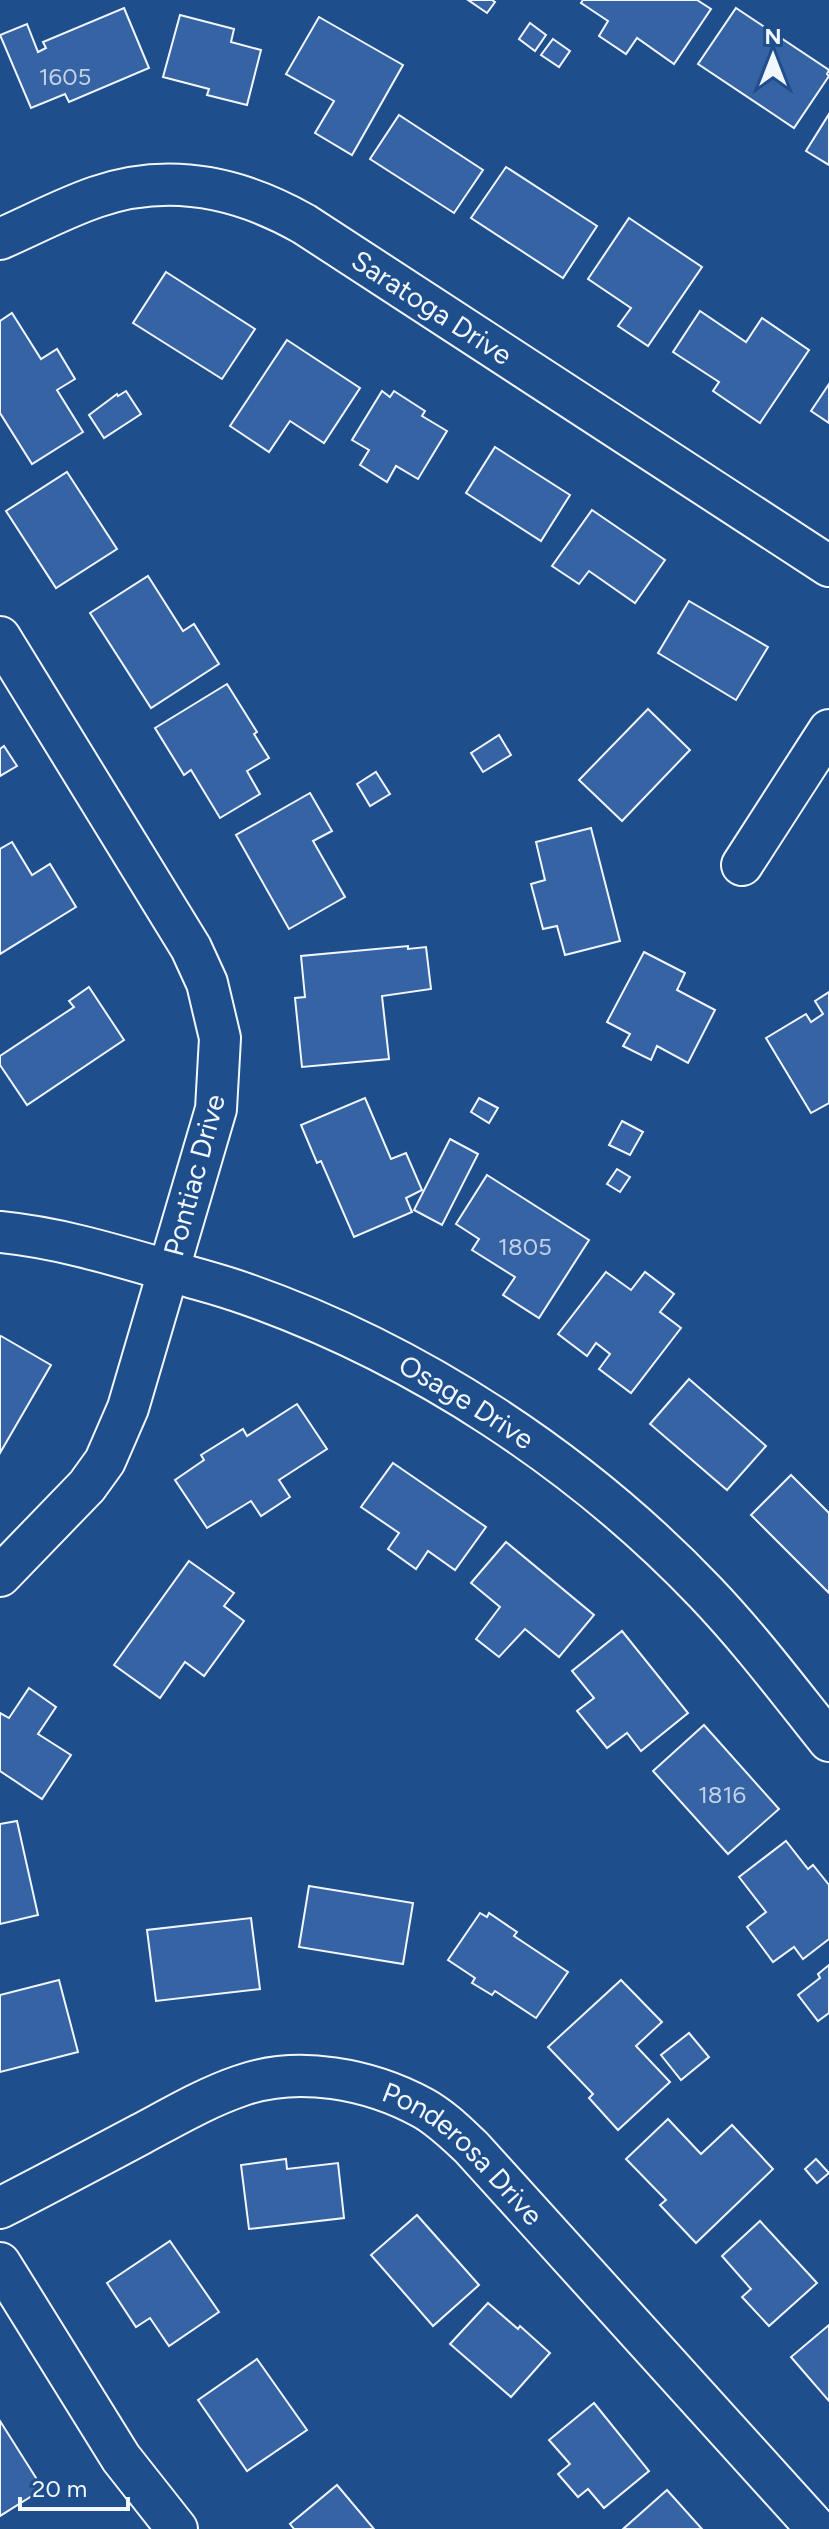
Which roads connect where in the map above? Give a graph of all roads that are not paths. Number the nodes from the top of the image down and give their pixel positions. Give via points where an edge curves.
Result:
1 (0, 239) edge
2 (829, 566) edge
3 (0, 637) edge
4 (829, 730) edge
5 (742, 865) dead end
6 (0, 1232) edge
7 (169, 1271) junction
8 (0, 1576) edge
9 (829, 1741) edge
10 (0, 2208) edge
11 (0, 2263) edge
12 (177, 2529) edge
13 (817, 2529) edge

1 - 2 street, Saratoga Drive via 121,191 167,185 241,194 304,224
3 - 7 street, Pontiac Drive via 191,948 207,983 220,1038 216,1109
4 - 5 street
6 - 7 street, Osage Drive via 70,1242
7 - 8 street, Pontiac Drive via 128,1408 105,1461
7 - 9 street, Osage Drive via 247,1294 343,1334 409,1367 537,1448 647,1536 704,1591
10 - 13 street, Ponderosa Drive via 241,2085 314,2077 389,2092 425,2109 471,2147
11 - 12 street via 121,2458

